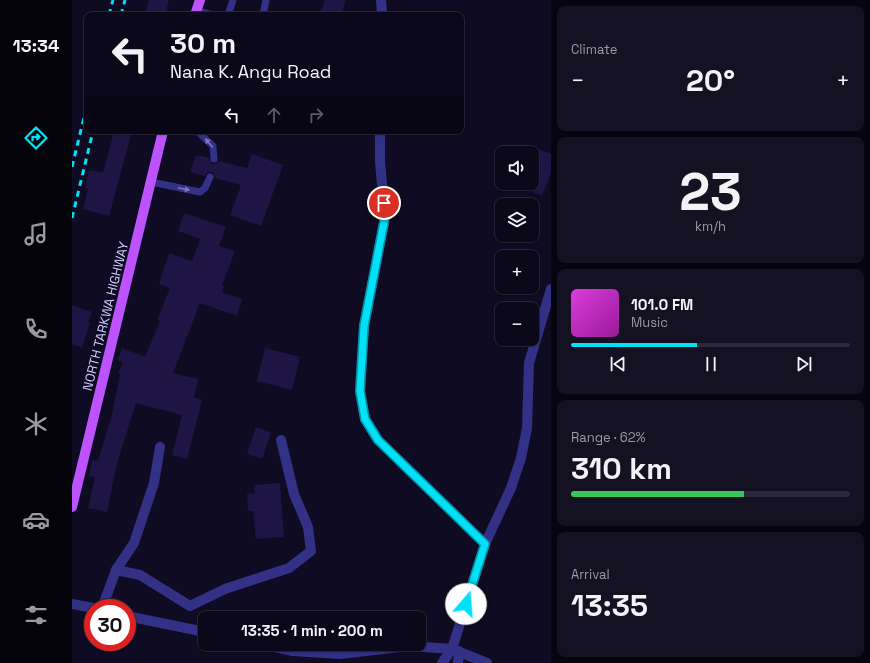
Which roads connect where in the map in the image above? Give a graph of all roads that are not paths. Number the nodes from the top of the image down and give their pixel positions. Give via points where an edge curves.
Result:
1 (200, 0) edge
2 (233, 0) edge
3 (266, 0) edge
4 (381, 0) edge
5 (196, 12) edge
6 (229, 12) edge
7 (264, 12) edge
8 (382, 12) edge
9 (162, 134) edge
10 (200, 134) edge
11 (380, 134) edge
12 (214, 159) dead end
13 (210, 177) dead end
14 (151, 182) junction
15 (551, 289) edge
16 (281, 440) dead end
17 (160, 447) dead end
18 (72, 507) edge
19 (485, 544) junction
20 (116, 570) junction
21 (105, 599) edge
22 (72, 604) edge
23 (84, 606) edge
24 (136, 618) edge
25 (198, 631) edge
26 (426, 647) edge
27 (456, 650) junction
28 (293, 651) edge
29 (366, 651) edge
30 (442, 663) edge
31 (458, 663) edge
32 (487, 663) edge

1 - 5 main road
2 - 6 lane
3 - 7 lane
4 - 8 street
9 - 14 main road, NORTH TARKWA HIGHWAY
12 -> 10 lane via 213,146
11 - 19 street via 385,217 364,326 360,391 365,419 378,440
14 -> 13 lane via 200,192
14 - 18 main road, NORTH TARKWA HIGHWAY
15 - 19 street via 529,363 527,428 521,458 511,488
16 - 20 street via 294,494 308,526 311,551 289,568 225,588 190,606 140,575
17 - 20 street via 154,483 134,543
19 - 27 street
20 - 21 street
22 - 23 street
24 - 25 street
26 - 27 street
27 - 30 street
27 - 31 street
27 - 32 street
28 - 29 street via 340,654

